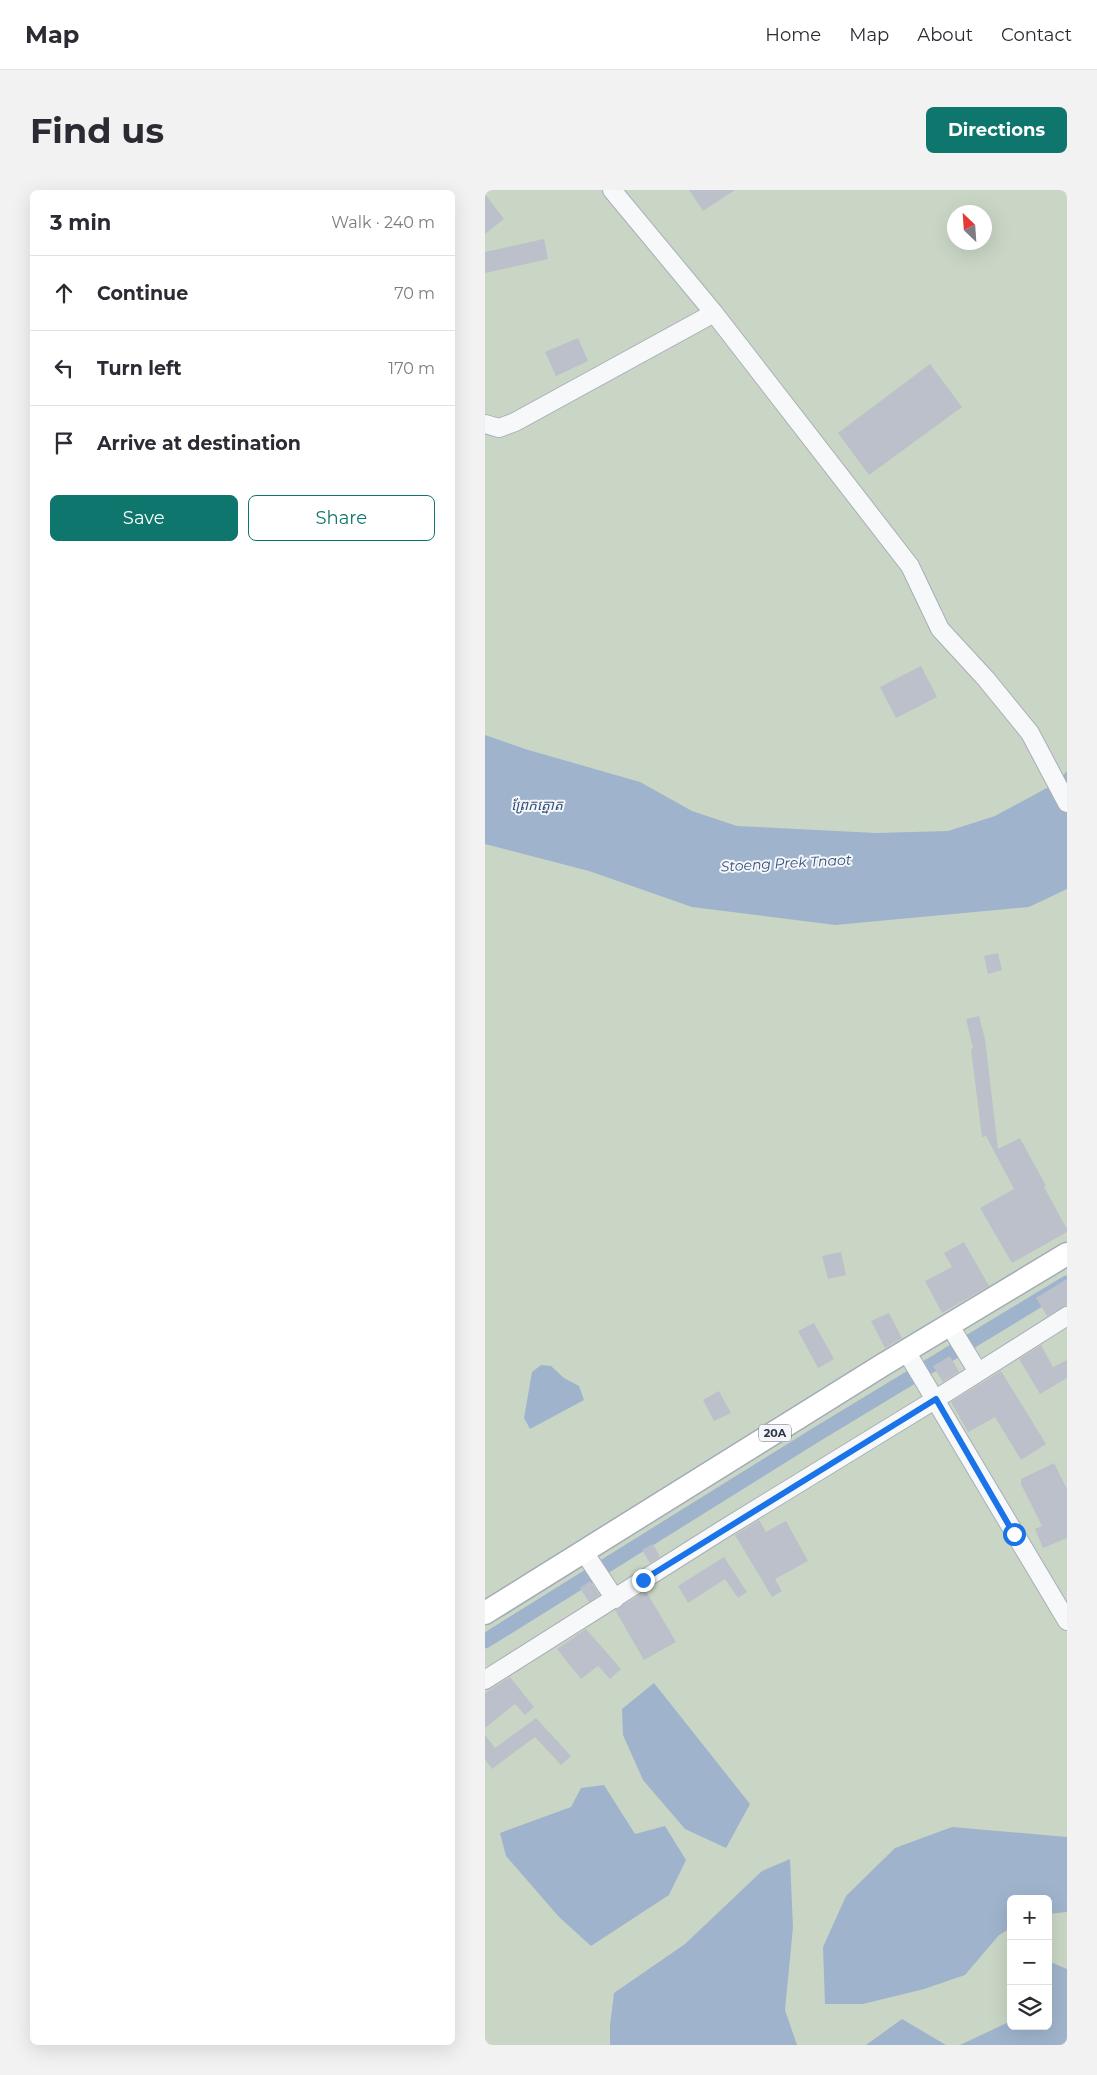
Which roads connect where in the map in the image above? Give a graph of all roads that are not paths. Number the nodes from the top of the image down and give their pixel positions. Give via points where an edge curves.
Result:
1 (611, 190) edge
2 (714, 313) junction
3 (485, 424) edge
4 (1067, 802) edge
5 (1067, 1254) edge
6 (1067, 1316) edge
7 (956, 1335) junction
8 (906, 1351) junction
9 (974, 1366) junction
10 (933, 1395) junction
11 (584, 1552) junction
12 (615, 1599) junction
13 (485, 1613) edge
14 (1067, 1621) edge
15 (485, 1680) edge

1 - 2 street
2 - 3 street via 515,422 499,428
2 - 4 street via 910,566 940,629 1030,733
5 - 7 main road, 20A
6 - 9 street
7 - 8 main road, 20A
7 - 9 street
8 - 10 street
8 - 11 main road, 20A
9 - 10 street
10 - 12 street
10 - 14 street
11 - 12 street
11 - 13 main road, 20A
12 - 15 street

